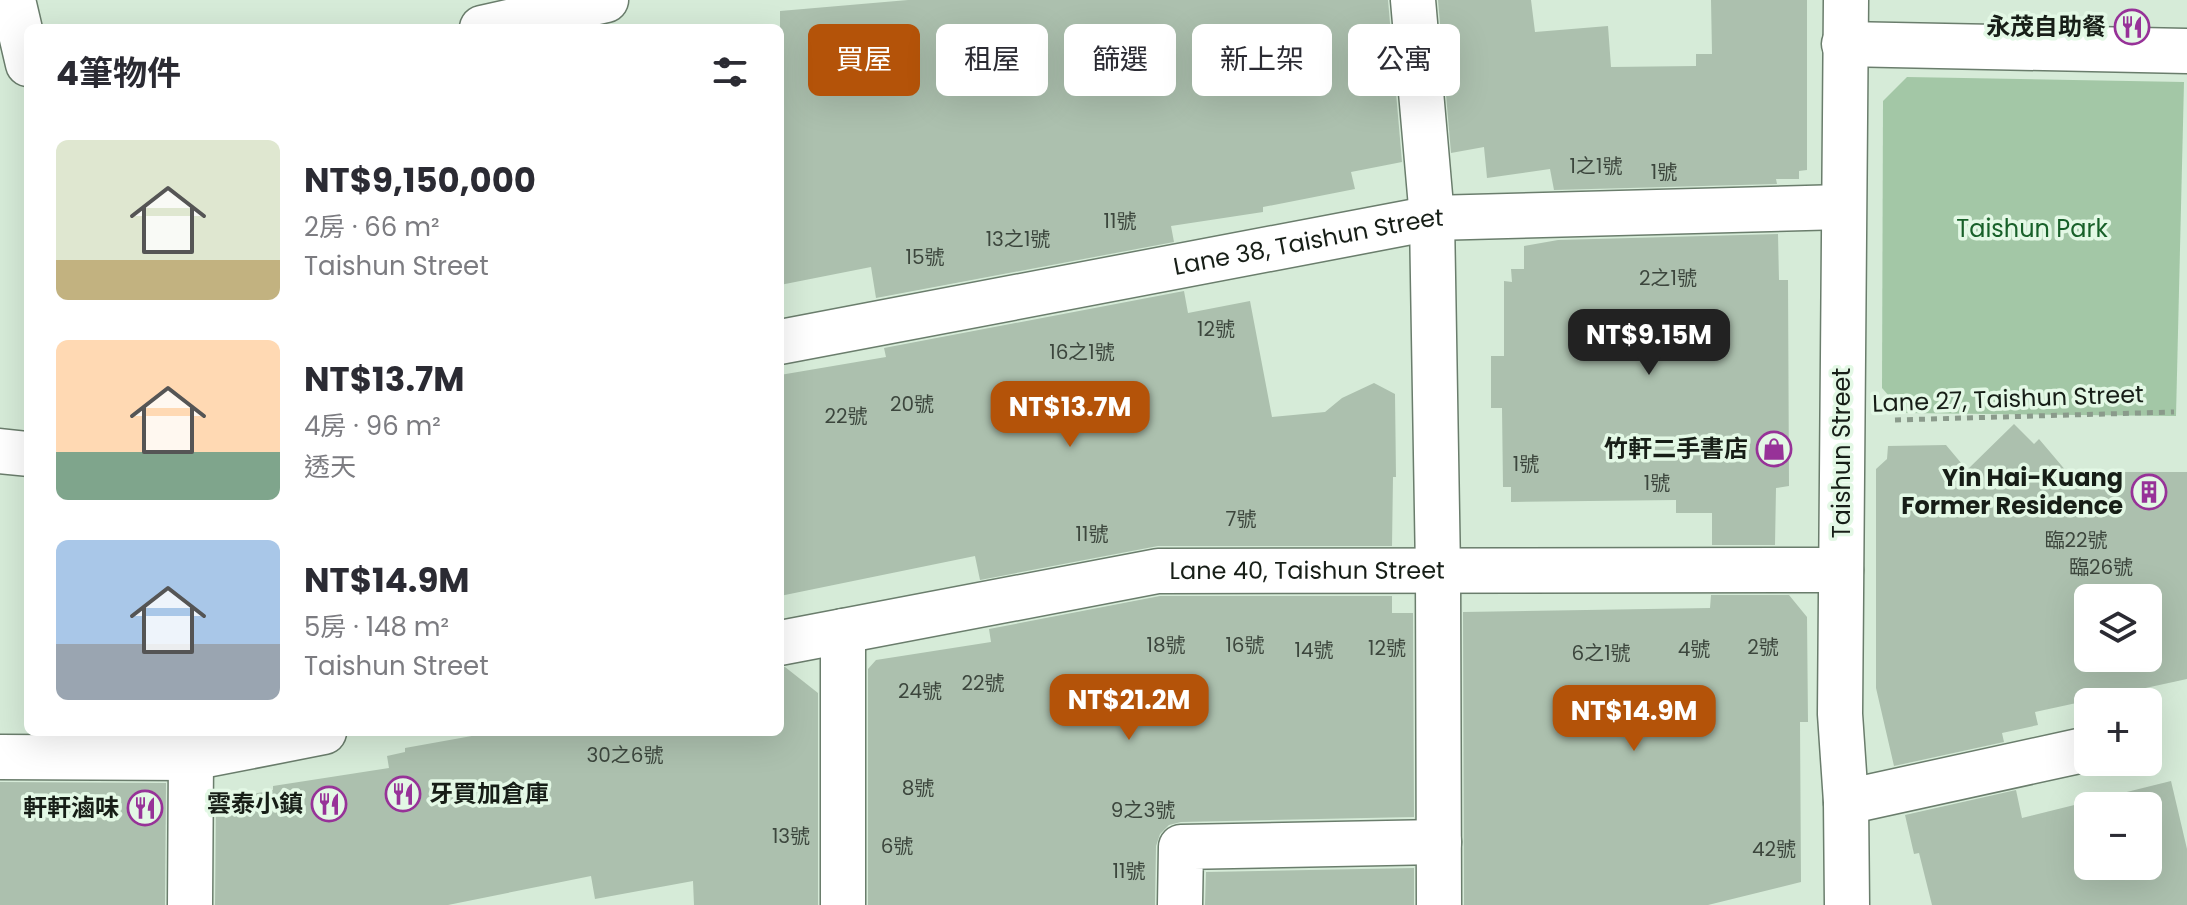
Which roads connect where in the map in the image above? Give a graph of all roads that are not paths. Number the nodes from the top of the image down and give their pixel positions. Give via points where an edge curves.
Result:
1 (13, 0) edge
2 (606, 0) edge
3 (1413, 0) edge
4 (1846, 0) edge
5 (500, 24) edge
6 (1844, 44) junction
7 (24, 47) edge
8 (2187, 51) edge
9 (1843, 207) junction
10 (1432, 218) junction
11 (784, 341) edge
12 (0, 451) edge
13 (24, 454) edge
14 (1841, 570) junction
15 (1438, 571) junction
16 (843, 631) junction
17 (784, 642) edge
18 (282, 736) edge
19 (188, 745) edge
20 (2074, 752) edge
21 (0, 757) edge
22 (1846, 802) junction
23 (1439, 842) junction
24 (190, 905) edge
25 (843, 905) edge
26 (1180, 905) edge
27 (1439, 905) edge
28 (1847, 905) edge

1 - 7 street
2 - 5 street
3 - 10 street
4 - 6 street, Taishun Street
6 - 8 street
6 - 9 street, Taishun Street
9 - 10 street, Lane 38, Taishun Street
9 - 14 street, Taishun Street
10 - 11 street, Lane 38, Taishun Street
10 - 15 street
12 - 13 street
14 - 15 street, Lane 40, Taishun Street
14 - 22 street, Taishun Street via 1840,714
15 - 16 street, Lane 40, Taishun Street via 1158,571
15 - 23 street
16 - 17 street, Lane 40, Taishun Street
16 - 25 street
18 - 19 street
19 - 21 street
19 - 24 street
20 - 22 street
22 - 28 street, Taishun Street
23 - 26 street via 1181,847
23 - 27 street

